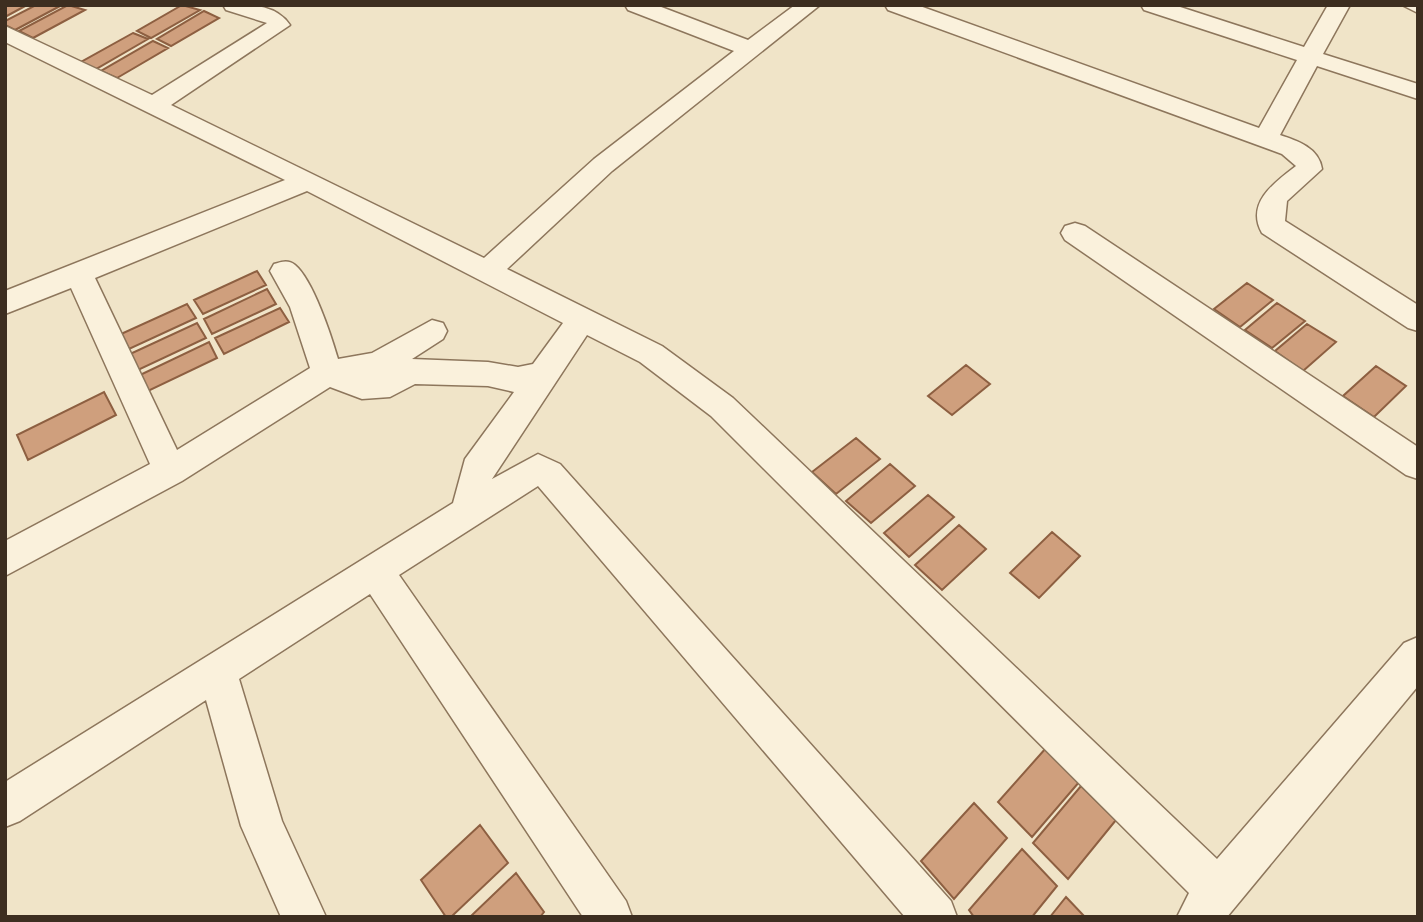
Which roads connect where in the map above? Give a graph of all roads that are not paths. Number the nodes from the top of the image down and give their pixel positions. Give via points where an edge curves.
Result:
1 (234, 5) edge
2 (636, 5) edge
3 (809, 5) edge
4 (896, 5) edge
5 (1152, 5) edge
6 (1339, 5) edge
7 (5, 33) edge
8 (750, 49) junction
9 (1312, 57) junction
10 (1418, 92) edge
11 (154, 105) junction
12 (1265, 139) junction
13 (308, 181) junction
14 (1075, 233) dead end
15 (284, 271) dead end
16 (488, 271) junction
17 (78, 273) junction
18 (5, 303) edge
19 (582, 319) junction
20 (1418, 320) edge
21 (432, 331) dead end
22 (327, 373) junction
23 (544, 374) junction
24 (1418, 465) edge
25 (170, 471) junction
26 (469, 510) junction
27 (5, 561) edge
28 (376, 572) junction
29 (1418, 656) edge
30 (218, 672) junction
31 (5, 806) edge
32 (1208, 904) edge
33 (304, 917) edge
34 (610, 917) edge
35 (935, 917) edge

1 - 11 street via 275,19 279,25
2 - 8 street
3 - 8 street
4 - 12 street
5 - 9 street
6 - 9 street
7 - 11 street
8 - 16 street via 574,190
9 - 10 street
9 - 12 street
11 - 13 street
12 - 20 street via 1292,148 1308,160 1309,169 1272,199 1268,209 1272,226
13 - 16 street
13 - 17 street
14 - 24 street
15 - 22 street via 312,318
16 - 19 street
17 - 18 street
17 - 25 street
19 - 23 street
19 - 32 street via 650,354 722,407
21 - 22 street via 379,364
22 - 23 street via 362,386 390,384 410,371 518,380
22 - 25 street
23 - 26 street via 477,469
25 - 27 street
26 - 28 street
26 - 35 street via 528,472 538,468 548,474
28 - 30 street
28 - 34 street
29 - 32 street
30 - 31 street
30 - 33 street via 262,826

